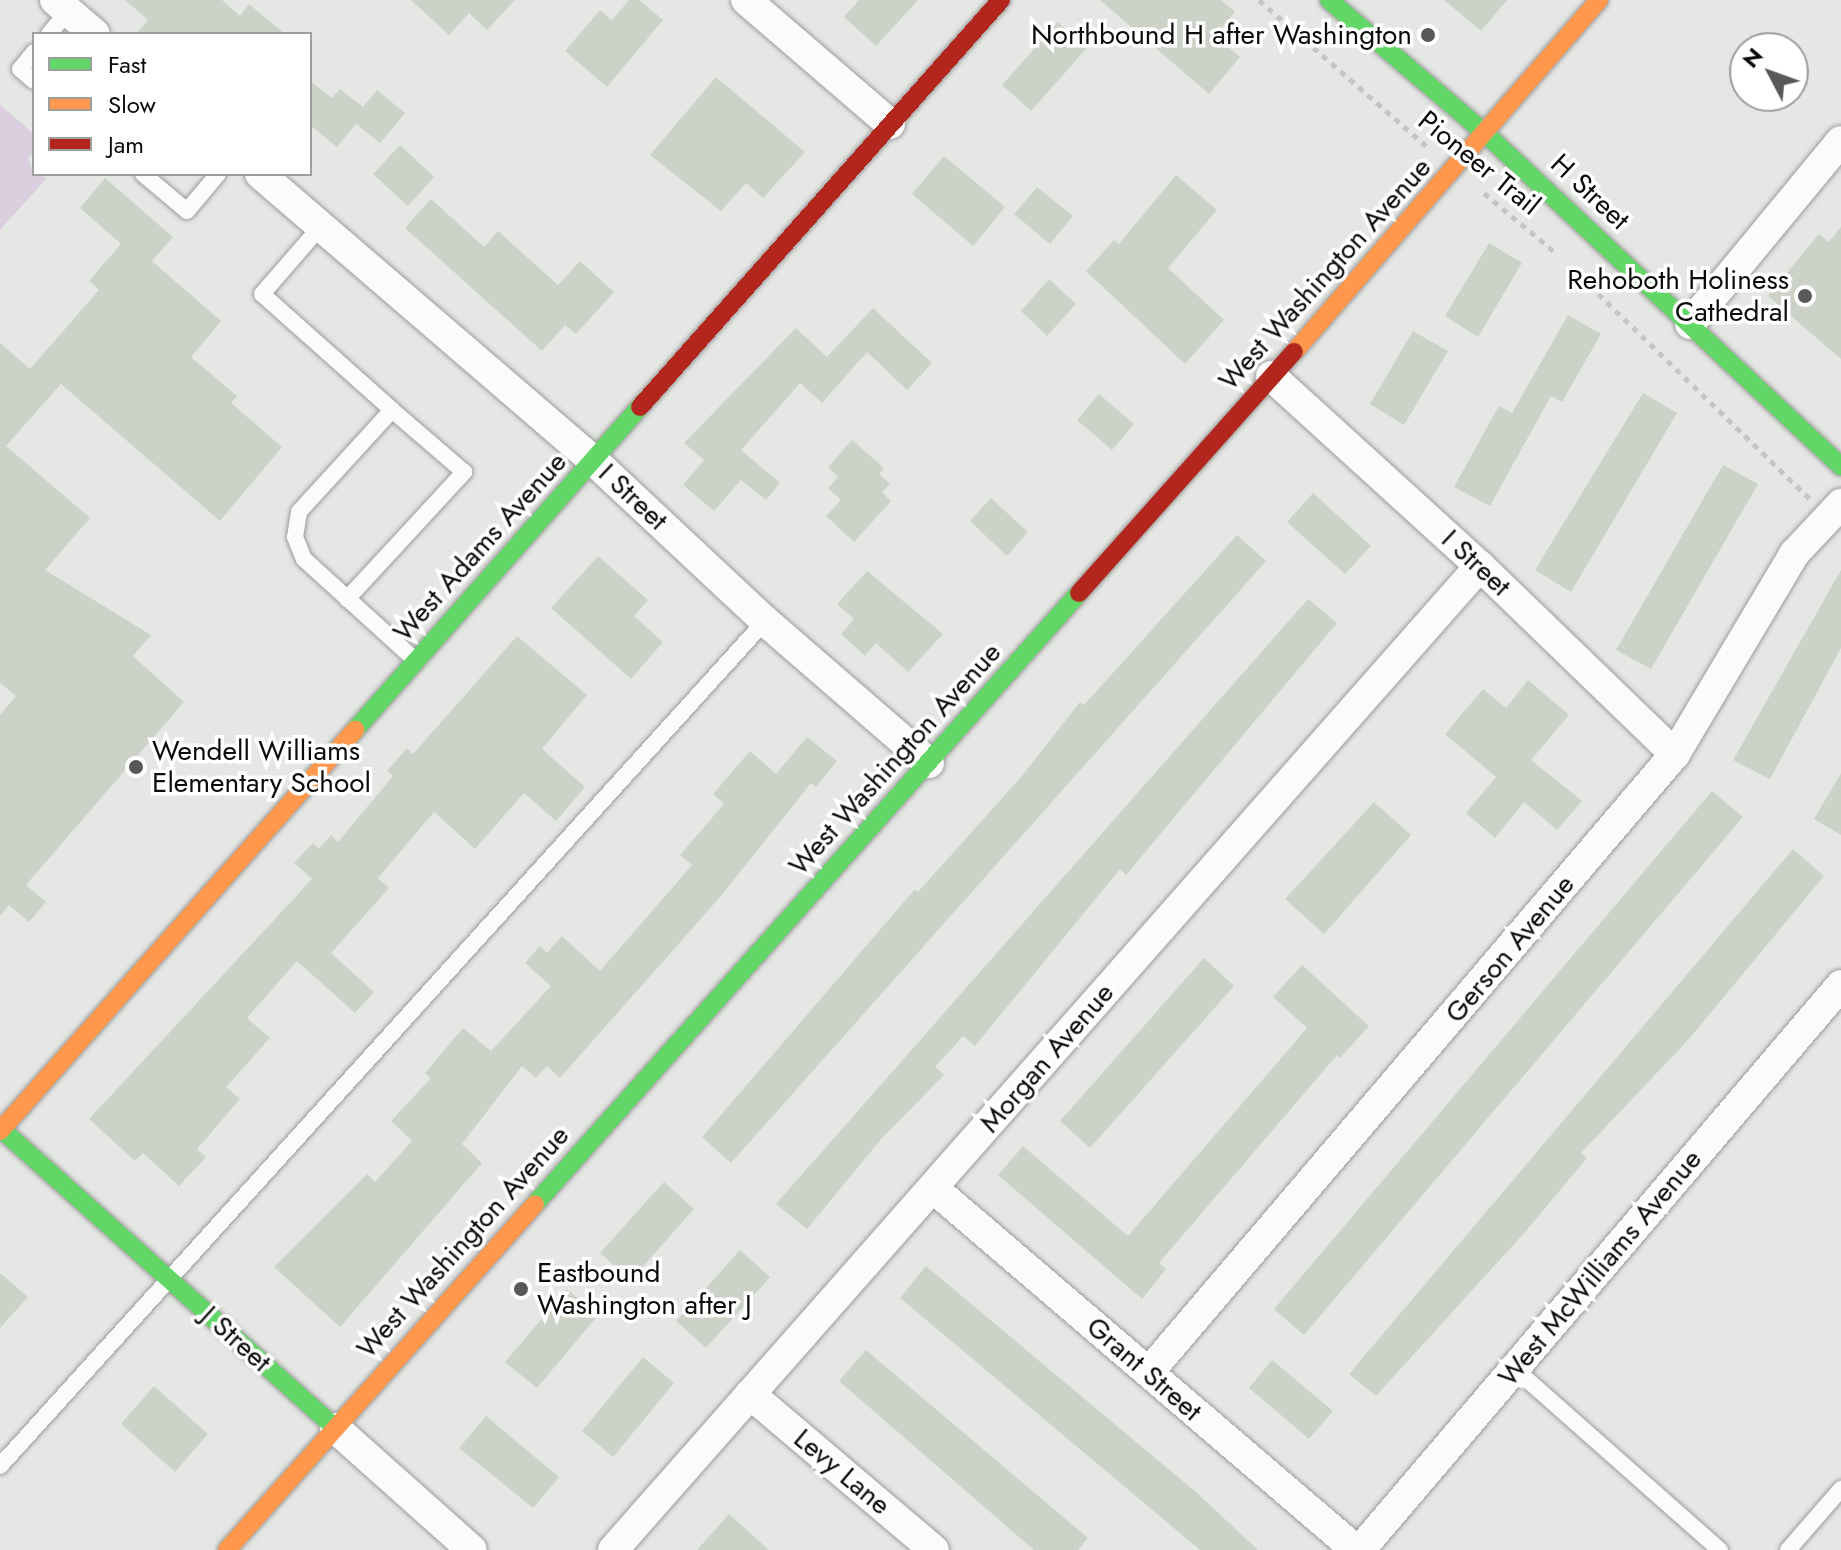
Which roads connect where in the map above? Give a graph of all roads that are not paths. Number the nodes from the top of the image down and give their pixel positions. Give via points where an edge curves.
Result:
1 (746, 0) edge
2 (1001, 0) edge
3 (1329, 0) edge
4 (1599, 0) edge
5 (57, 15) edge
6 (91, 32) edge
7 (32, 54) edge
8 (32, 79) edge
9 (890, 124) junction
10 (1487, 135) junction
11 (1841, 141) edge
12 (145, 176) edge
13 (216, 176) edge
14 (262, 176) edge
15 (321, 226) junction
16 (1690, 324) junction
17 (1271, 376) junction
18 (392, 410) junction
19 (594, 461) junction
20 (1841, 466) edge
21 (1835, 510) edge
22 (1480, 566) junction
23 (347, 599) junction
24 (765, 621) junction
25 (416, 661) junction
26 (1675, 754) junction
27 (929, 763) junction
28 (1841, 985) edge
29 (1, 1129) edge
30 (933, 1188) junction
31 (168, 1278) junction
32 (1514, 1368) junction
33 (1149, 1372) junction
34 (750, 1394) junction
35 (335, 1428) junction
36 (0, 1466) edge
37 (1841, 1489) edge
38 (227, 1550) edge
39 (472, 1550) edge
40 (613, 1550) edge
41 (934, 1550) edge
42 (1358, 1550) edge
43 (1720, 1550) edge
44 (1788, 1550) edge

1 - 9 street
2 - 9 street, West Adams Avenue
3 - 10 street, H Street
4 - 10 street, West Washington Avenue
5 - 6 street
7 - 8 lane via 20,69
9 - 19 street, West Adams Avenue
10 - 16 street, H Street
10 - 17 street, West Washington Avenue
11 - 16 street
12 - 13 lane via 187,211
14 - 15 street, I Street
15 - 18 lane via 262,294
15 - 19 street, I Street
16 - 20 street, H Street
17 - 22 street, I Street
17 - 27 street, West Washington Avenue
18 - 23 lane via 299,512 295,537 304,559
18 - 23 lane via 464,472
19 - 24 street, I Street
19 - 25 street, West Adams Avenue
21 - 26 street, Gerson Avenue via 1794,554
22 - 26 street, I Street
22 - 30 street, Morgan Avenue
23 - 25 lane
24 - 27 street, I Street
24 - 31 lane
25 - 29 street, West Adams Avenue
26 - 33 street, Gerson Avenue
27 - 35 street, West Washington Avenue
28 - 32 street, West McWilliams Avenue
29 - 31 street, J Street
30 - 33 street, Grant Street
30 - 34 street, Morgan Avenue
31 - 35 street, J Street
31 - 36 lane
32 - 42 street, West McWilliams Avenue
32 - 43 lane
33 - 42 street, Grant Street
34 - 40 street, Morgan Avenue
34 - 41 street, Levy Lane
35 - 38 street, West Washington Avenue
35 - 39 street, J Street
37 - 44 lane

